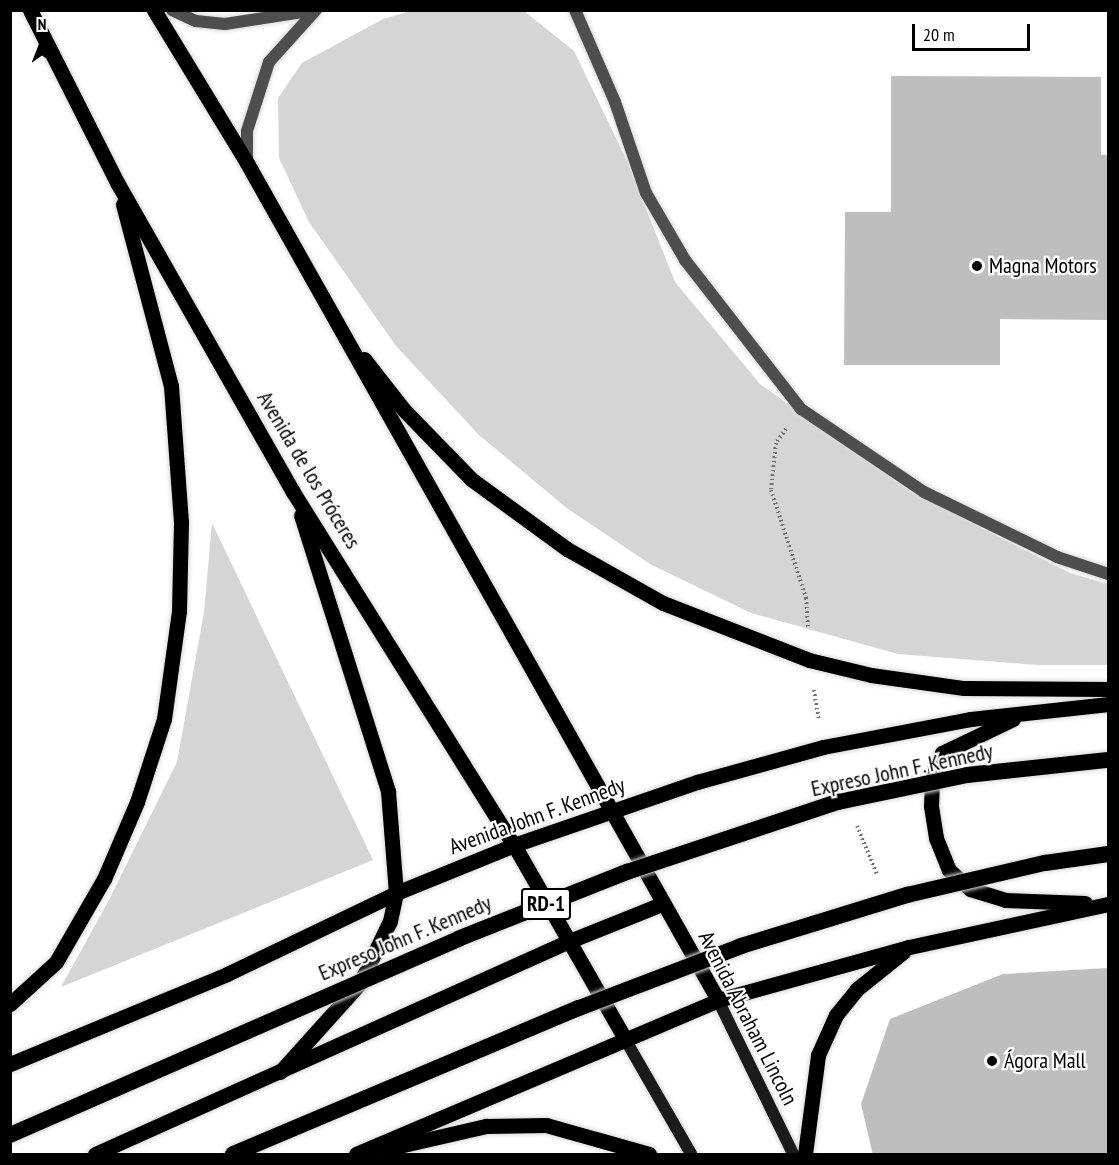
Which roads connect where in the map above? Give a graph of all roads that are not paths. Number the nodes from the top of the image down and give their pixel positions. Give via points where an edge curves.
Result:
1 (30, 10) edge
2 (154, 10) edge
3 (172, 10) edge
4 (316, 10) edge
5 (575, 10) edge
6 (247, 163) junction
7 (118, 184) junction
8 (332, 319) junction
9 (294, 492) junction
10 (1108, 573) edge
11 (1108, 689) edge
12 (1108, 705) edge
13 (1024, 714) junction
14 (1108, 760) edge
15 (615, 812) junction
16 (514, 845) junction
17 (1108, 854) edge
18 (396, 892) junction
19 (662, 904) junction
20 (1106, 904) edge
21 (567, 942) junction
22 (909, 947) junction
23 (718, 1000) junction
24 (10, 1004) edge
25 (625, 1039) junction
26 (10, 1064) edge
27 (280, 1072) junction
28 (10, 1135) edge
29 (95, 1155) edge
30 (233, 1155) edge
31 (356, 1155) edge
32 (363, 1155) edge
33 (649, 1155) edge
34 (691, 1155) edge
35 (793, 1155) edge
36 (805, 1155) edge

1 - 7 main road, Avenida de los Próceres
2 - 6 main road
3 - 4 street via 195,21 225,24
4 - 6 street via 268,62 249,120
5 - 10 street via 615,102 646,193 685,260 801,409 924,492 1057,557
6 - 8 main road
7 - 9 main road, Avenida de los Próceres
7 - 24 main road via 171,386 181,522 179,611 164,718 137,802 104,879 56,962
8 - 11 main road via 404,410 471,479 567,549 663,603 809,660 871,675 964,688
8 - 15 main road
9 - 16 main road, Avenida de los Próceres
9 - 18 main road via 388,790
12 - 13 main road, Avenida John F. Kennedy
13 - 15 main road, Avenida John F. Kennedy via 971,719 823,747 697,782
13 - 20 main road via 942,753 932,779 931,806 936,838 949,870 970,889 1005,900
14 - 28 highway, Expreso John F. Kennedy / RD-1, bridge via 967,775 838,802 627,872 460,938
15 - 16 main road, Avenida John F. Kennedy
15 - 19 main road
16 - 18 main road, Avenida John F. Kennedy
16 - 21 main road, Avenida de los Próceres
17 - 30 highway, bridge via 1045,863 907,895 741,946 579,1008
18 - 26 main road, Avenida John F. Kennedy via 227,974
18 - 27 main road via 390,921 360,983
19 - 21 main road
19 - 23 main road, Avenida Abraham Lincoln
20 - 22 main road
21 - 25 main road
21 - 27 main road
22 - 23 main road
22 - 36 main road via 857,989 836,1015 818,1055
23 - 25 main road
23 - 35 main road, Avenida Abraham Lincoln
25 - 31 main road
25 - 34 main road
27 - 29 main road
32 - 33 main road via 486,1126 546,1125

